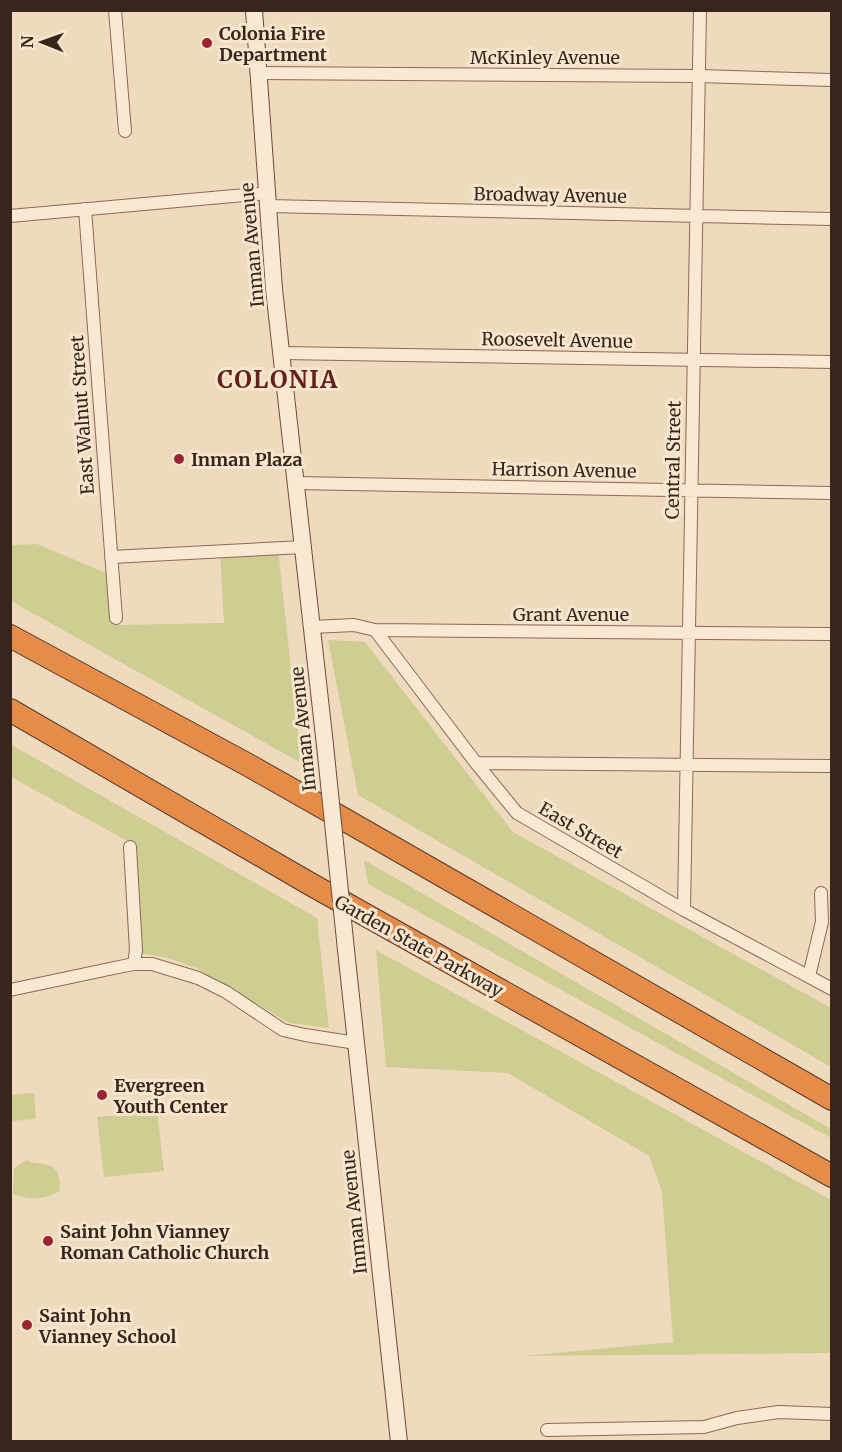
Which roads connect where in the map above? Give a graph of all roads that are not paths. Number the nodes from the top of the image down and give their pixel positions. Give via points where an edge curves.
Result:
1 (115, 10) edge
2 (254, 10) edge
3 (700, 10) edge
4 (258, 73) junction
5 (699, 76) junction
6 (831, 80) edge
7 (125, 131) dead end
8 (268, 200) junction
9 (85, 209) junction
10 (10, 216) edge
11 (696, 216) junction
12 (831, 219) edge
13 (282, 353) junction
14 (693, 360) junction
15 (831, 362) edge
16 (296, 483) junction
17 (691, 491) junction
18 (831, 493) edge
19 (303, 547) junction
20 (111, 557) junction
21 (116, 618) dead end
22 (311, 627) junction
23 (375, 630) junction
24 (689, 632) junction
25 (831, 634) edge
26 (10, 636) edge
27 (10, 710) edge
28 (476, 763) junction
29 (687, 765) junction
30 (831, 766) edge
31 (130, 847) dead end
32 (821, 893) dead end
33 (684, 910) junction
34 (134, 964) junction
35 (809, 976) junction
36 (831, 989) edge
37 (10, 990) edge
38 (356, 1043) junction
39 (831, 1099) edge
40 (831, 1176) edge
41 (831, 1414) edge
42 (547, 1430) dead end
43 (399, 1442) edge

1 - 7 street
2 - 4 main road, Inman Avenue
3 - 5 street, Central Street
4 - 5 street, McKinley Avenue
4 - 8 main road, Inman Avenue
5 - 6 street, McKinley Avenue
5 - 11 street, Central Street
8 - 9 street, Broadway Avenue
8 - 11 street, Broadway Avenue
8 - 13 main road, Inman Avenue
9 - 10 street, Broadway Avenue
9 - 20 street, East Walnut Street
11 - 12 street, Broadway Avenue
11 - 14 street, Central Street
13 - 14 street, Roosevelt Avenue
13 - 16 main road, Inman Avenue
14 - 15 street, Roosevelt Avenue
14 - 17 street, Central Street
16 - 17 street, Harrison Avenue
16 - 19 main road, Inman Avenue
17 - 18 street, Harrison Avenue
17 - 24 street, Central Street
19 - 20 street
19 - 22 main road, Inman Avenue
20 - 21 street, East Walnut Street
22 - 23 street, Grant Avenue via 354,625
22 - 38 main road, Inman Avenue, bridge
23 - 24 street, Grant Avenue
23 - 28 street, East Street
24 - 25 street, Grant Avenue
24 - 29 street, Central Street
26 - 39 highway via 308,799
27 - 40 highway, Garden State Parkway via 312,885
28 - 29 street
28 - 33 street, East Street via 517,813
29 - 30 street
29 - 33 street, Central Street
31 - 34 street
32 - 35 street via 822,922
33 - 35 street, East Street
34 - 37 street
34 - 38 street via 152,964 198,978 283,1030
35 - 36 street, East Street
38 - 43 main road, Inman Avenue
41 - 42 street via 779,1412 704,1427

